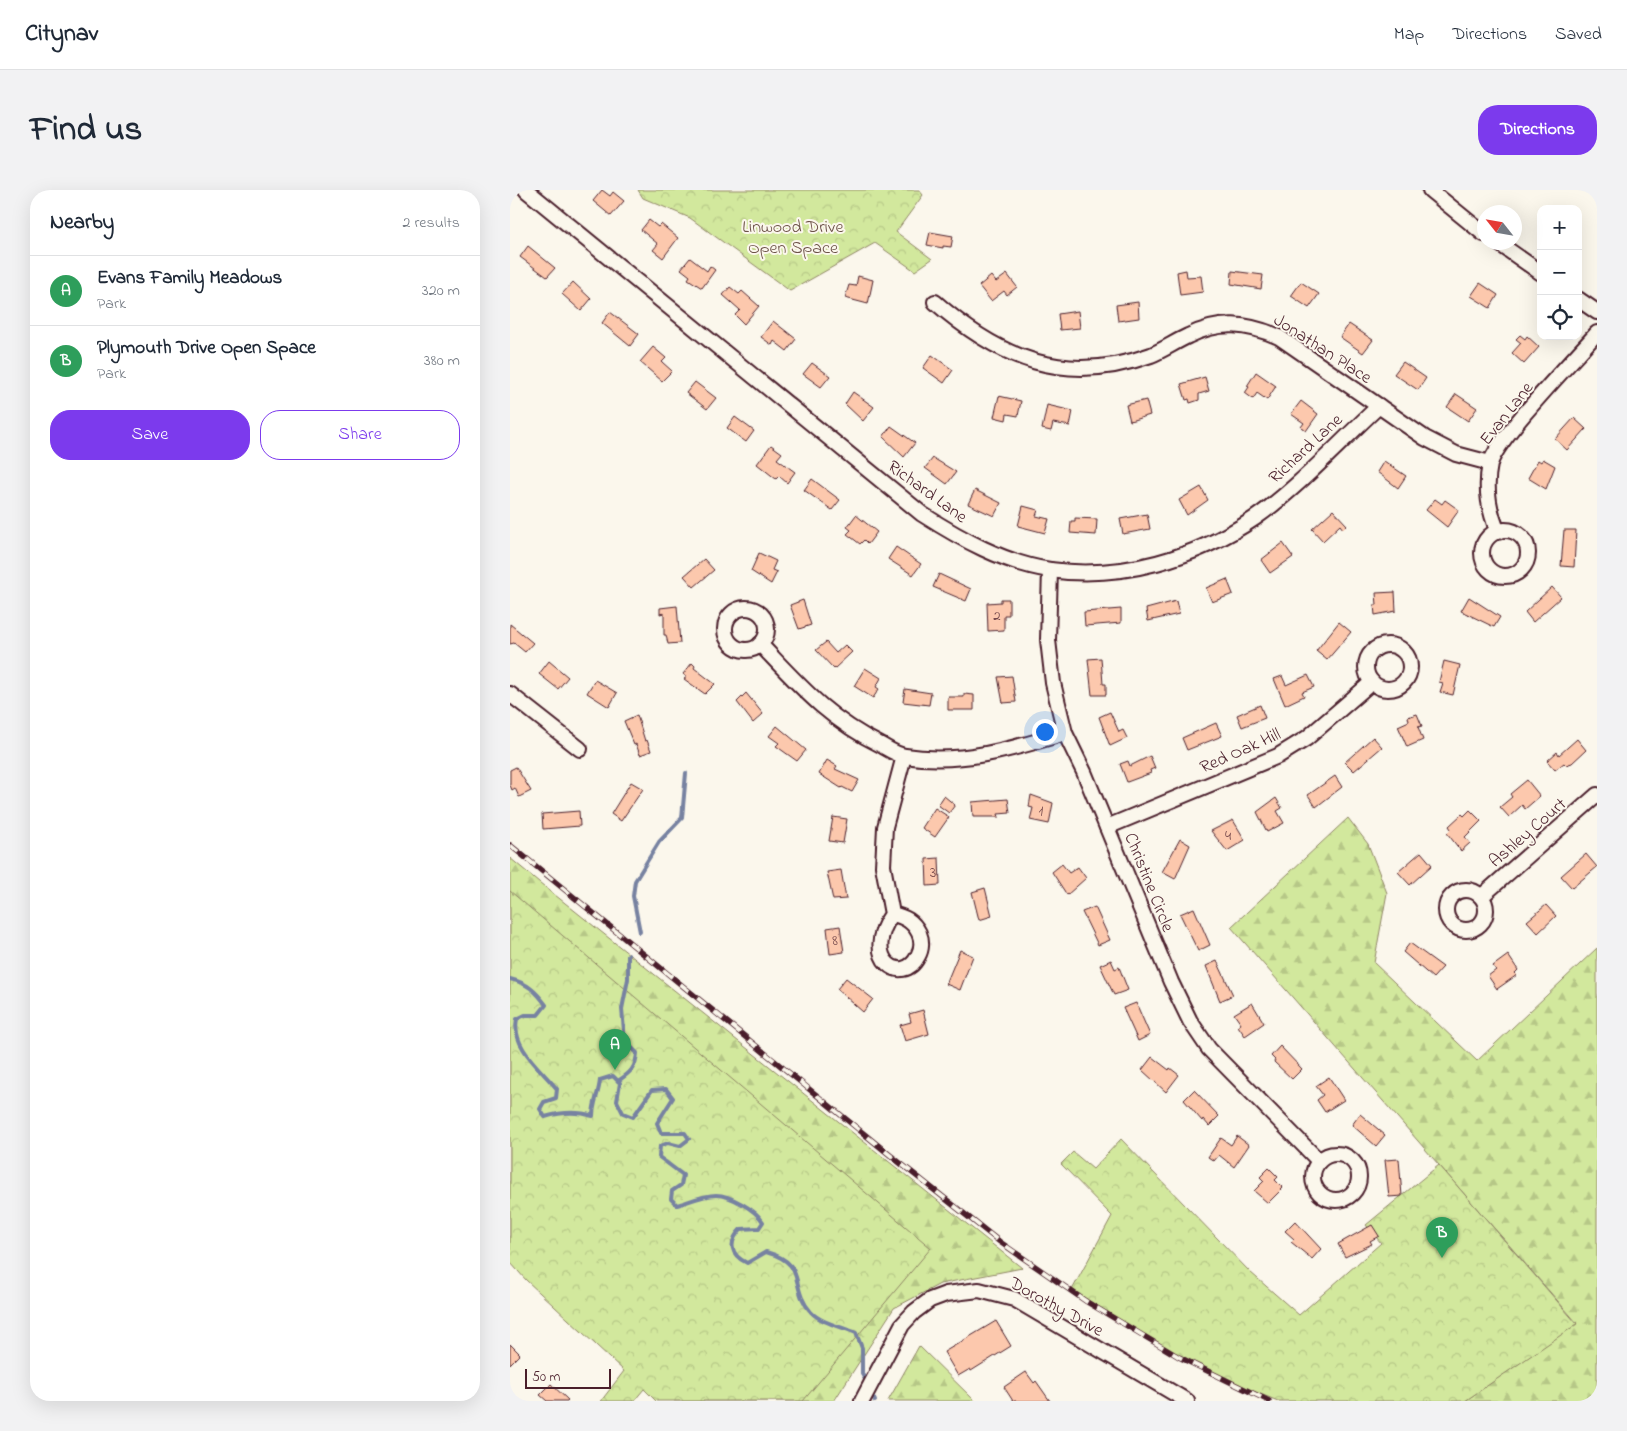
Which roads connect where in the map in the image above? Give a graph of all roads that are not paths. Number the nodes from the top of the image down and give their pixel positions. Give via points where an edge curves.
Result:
1 (526, 190) edge
2 (1430, 190) edge
3 (1477, 228) edge
4 (1508, 250) edge
5 (1537, 270) edge
6 (935, 302) dead end
7 (1582, 302) edge
8 (1597, 312) edge
9 (1597, 333) edge
10 (1379, 406) junction
11 (1490, 463) junction
12 (1498, 532) dead end
13 (1050, 570) junction
14 (760, 644) dead end
15 (1372, 682) dead end
16 (510, 694) edge
17 (1065, 733) junction
18 (580, 749) dead end
19 (904, 756) junction
20 (1597, 795) edge
21 (1107, 827) junction
22 (1482, 896) dead end
23 (892, 914) dead end
24 (1320, 1161) dead end
25 (863, 1400) edge
26 (1187, 1401) edge

1 - 13 street, Richard Lane via 922,514 960,538
2 - 3 street
4 - 5 street
6 - 10 street, Jonathan Place via 963,327 994,346 1042,364 1072,367 1127,362 1207,328 1243,324 1279,337
7 - 8 street
9 - 11 street, Evan Lane via 1504,440
10 - 11 street, Jonathan Place via 1456,454
10 - 13 street, Richard Lane via 1256,517 1195,552 1127,569
11 - 12 street, Evan Lane via 1490,514
13 - 17 street, Christine Circle via 1048,640 1052,684
14 - 19 street via 812,700 840,722
15 - 21 street, Red Oak Hill via 1307,738 1278,756
16 - 18 street
17 - 19 street via 1000,753 954,758
17 - 21 street, Christine Circle
19 - 23 street via 885,827 883,866
20 - 22 street, Ashley Court
21 - 24 street, Christine Circle via 1190,1022 1209,1049
25 - 26 street, Dorothy Drive via 902,1325 914,1312 930,1300 946,1294 979,1290 1014,1299

